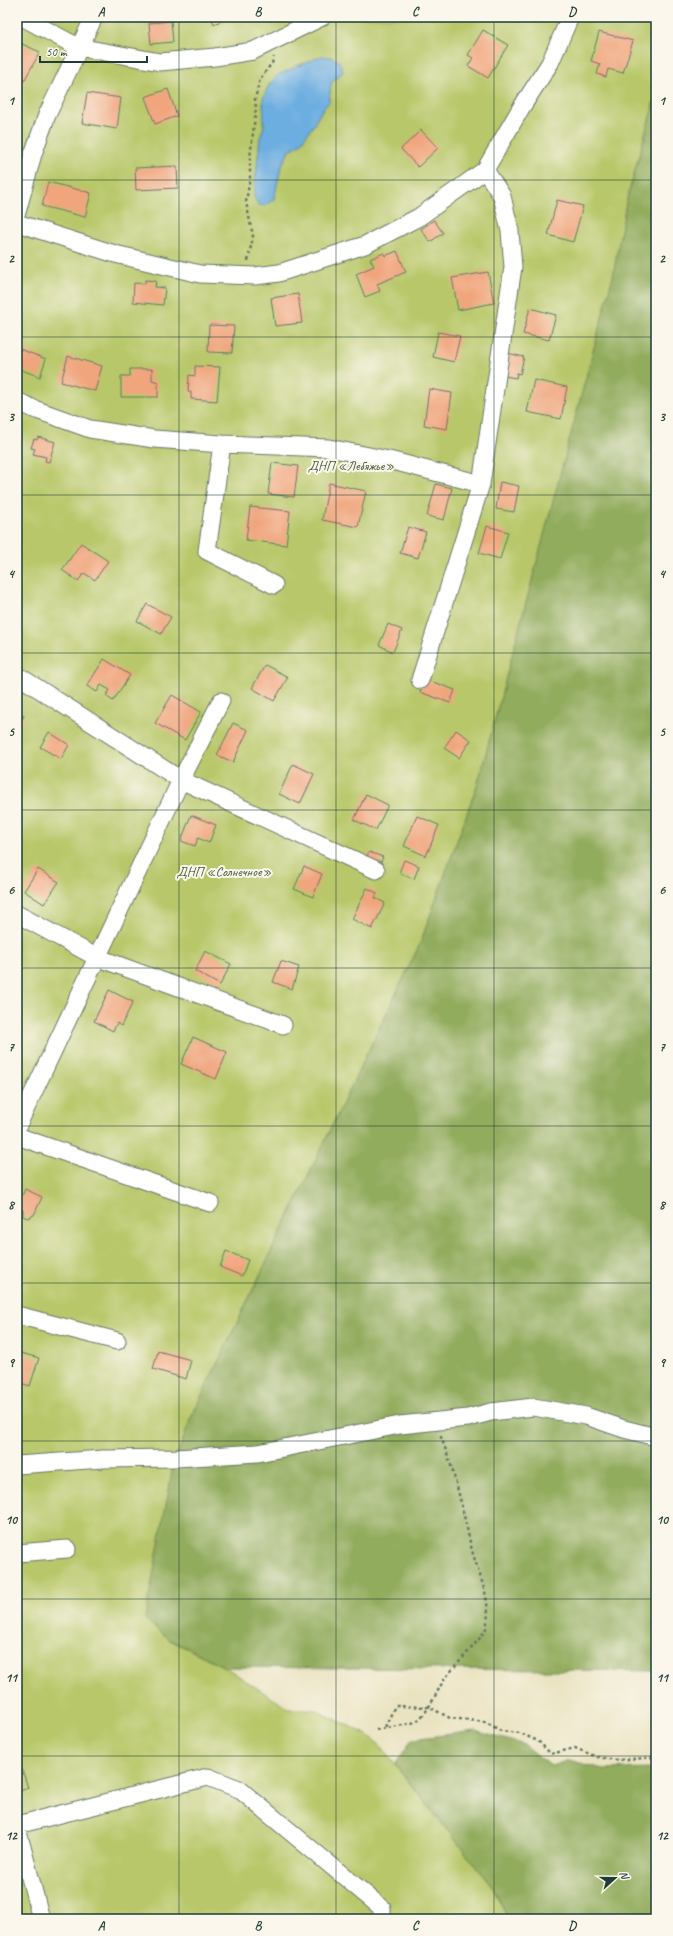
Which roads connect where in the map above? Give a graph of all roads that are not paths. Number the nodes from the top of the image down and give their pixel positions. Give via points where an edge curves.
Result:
1 (94, 17) edge
2 (322, 17) edge
3 (570, 17) edge
4 (26, 18) edge
5 (78, 47) junction
6 (485, 170) junction
7 (17, 212) edge
8 (17, 223) edge
9 (17, 401) edge
10 (222, 444) junction
11 (481, 484) junction
12 (274, 584) dead end
13 (17, 674) edge
14 (420, 680) dead end
15 (221, 701) dead end
16 (181, 780) junction
17 (376, 870) dead end
18 (17, 914) edge
19 (96, 958) junction
20 (283, 1025) dead end
21 (17, 1127) edge
22 (17, 1136) edge
23 (210, 1203) dead end
24 (17, 1315) edge
25 (117, 1341) dead end
26 (656, 1437) edge
27 (17, 1465) edge
28 (67, 1549) dead end
29 (17, 1553) edge
30 (17, 1827) edge
31 (41, 1919) edge
32 (382, 1919) edge

1 - 5 street
2 - 5 street via 253,51 215,57 160,62
3 - 6 street via 550,63
4 - 5 street
5 - 7 street via 47,115
6 - 8 street via 419,217 366,245 279,273 255,276 200,274 116,254
6 - 11 street via 502,196 510,231 513,267
9 - 10 street via 34,410 90,429 154,439
10 - 11 street via 329,448 390,460
10 - 12 street via 207,551
11 - 14 street
13 - 16 street
15 - 16 street
16 - 17 street
16 - 19 street
18 - 19 street
19 - 20 street
19 - 21 street
22 - 23 street
24 - 25 street
26 - 27 street via 586,1416 533,1407 491,1412 468,1418 400,1425 258,1453
28 - 29 street
30 - 31 street
30 - 32 street via 208,1777 239,1789 382,1908

